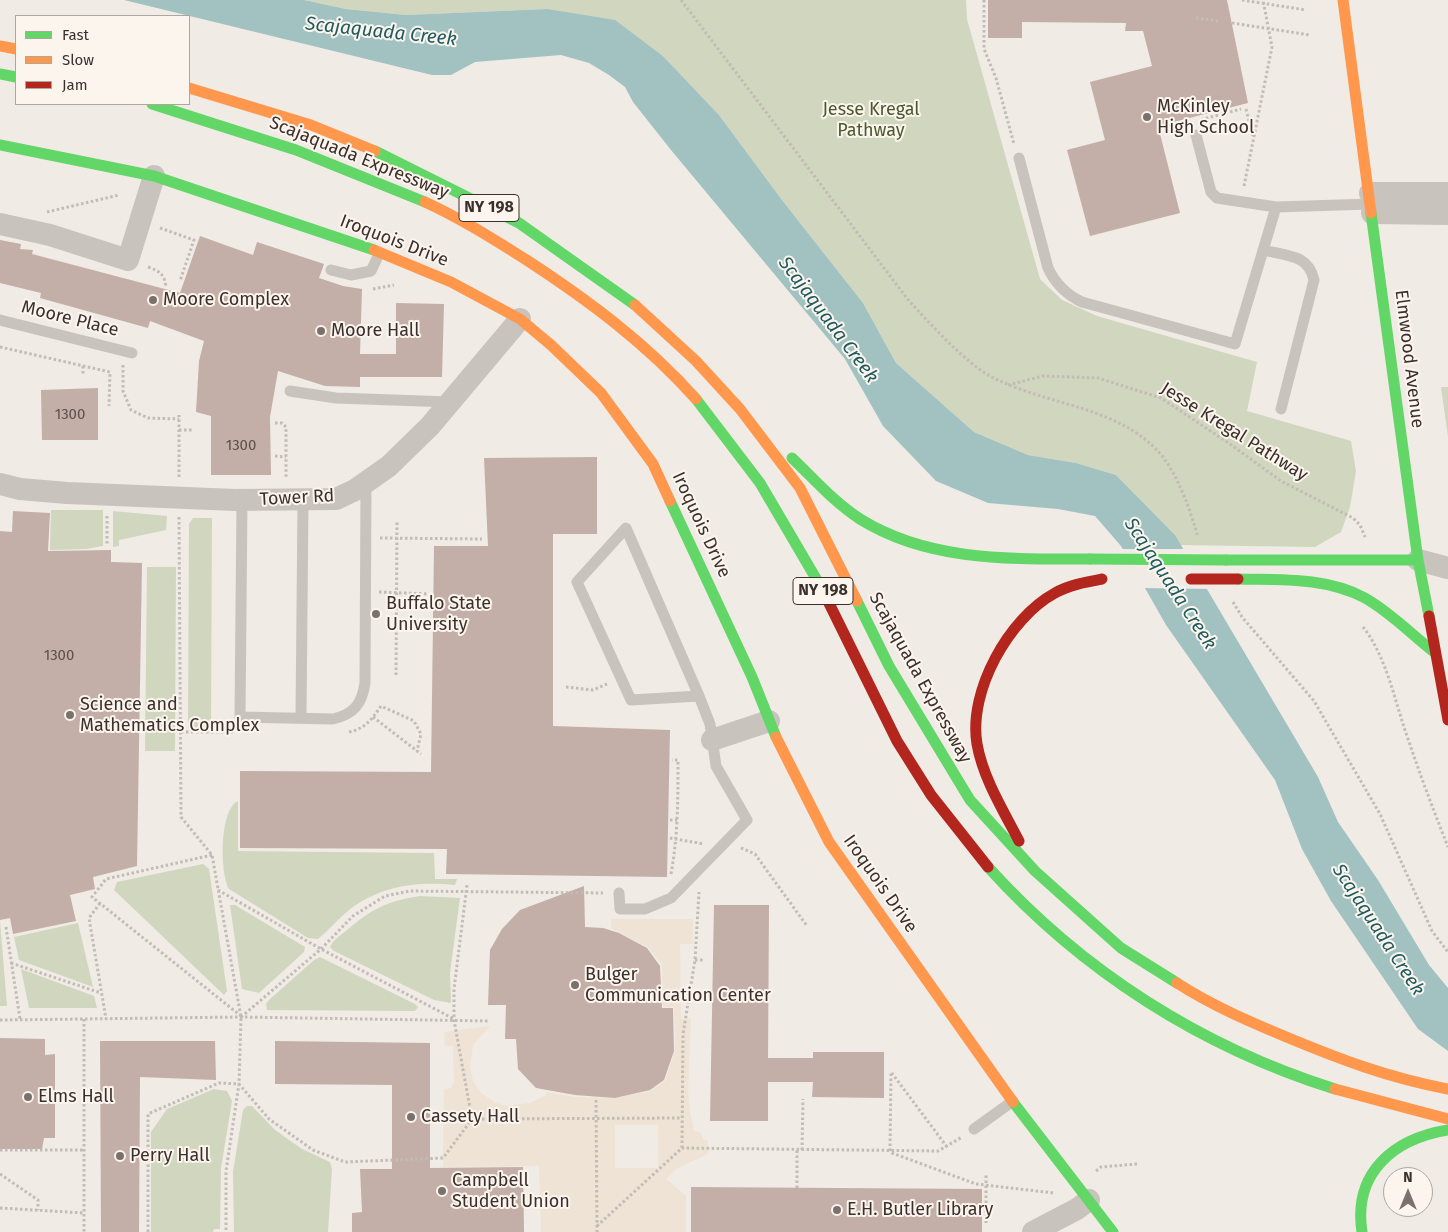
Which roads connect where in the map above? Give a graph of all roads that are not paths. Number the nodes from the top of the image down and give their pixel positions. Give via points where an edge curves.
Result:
1 (1343, 0) edge
2 (0, 46) edge
3 (15, 49) edge
4 (0, 74) edge
5 (15, 77) edge
6 (190, 88) edge
7 (156, 105) edge
8 (1196, 136) dead end
9 (0, 145) edge
10 (1018, 152) road end
11 (152, 182) junction
12 (1448, 194) edge
13 (1371, 204) junction
14 (1276, 207) junction
15 (1448, 214) edge
16 (0, 224) edge
17 (1263, 250) junction
18 (379, 254) junction
19 (331, 270) dead end
20 (520, 319) junction
21 (0, 320) edge
22 (128, 352) road end
23 (290, 391) dead end
24 (450, 402) junction
25 (740, 409) junction
26 (1281, 409) dead end
27 (366, 483) junction
28 (0, 484) edge
29 (242, 500) junction
30 (302, 500) junction
31 (1418, 560) junction
32 (1448, 568) edge
33 (1106, 578) dead end
34 (1179, 578) dead end
35 (1434, 652) junction
36 (699, 696) junction
37 (302, 718) junction
38 (1448, 720) edge
39 (769, 721) junction
40 (712, 740) junction
41 (1035, 871) junction
42 (619, 893) road end
43 (1448, 1089) edge
44 (1013, 1101) junction
45 (1448, 1119) edge
46 (974, 1129) dead end
47 (1448, 1130) edge
48 (1088, 1200) junction
49 (1033, 1232) edge
50 (1113, 1232) edge
51 (1362, 1232) edge

1 - 13 main road, Elmwood Avenue
2 - 3 main road
4 - 5 main road
6 - 25 main road, Scajaquada Expressway / NY 198 via 311,125 368,148 519,223 644,311
7 - 45 main road, Scajaquada Expressway / NY 198 via 289,146 437,208 520,256 618,324 678,379 718,424 764,488 824,593 898,743 964,840 1032,915 1128,989 1178,1022 1227,1047 1286,1072 1381,1103
8 - 14 lane via 1211,192 1217,198
9 - 11 main road, Iroquois Drive
10 - 17 lane via 1048,268 1060,286 1082,302 1235,344
11 - 16 street via 128,260 50,235
11 - 18 main road, Iroquois Drive via 348,240
12 - 13 street
13 - 14 lane
13 - 15 street
13 - 31 main road, Elmwood Avenue
14 - 17 lane
17 - 26 lane via 1303,260 1312,270 1314,280
18 - 19 lane via 371,271 351,275
18 - 20 main road, Iroquois Drive via 451,282
20 - 24 street, Tower Rd
20 - 39 main road, Iroquois Drive via 601,393 653,464 752,677
21 - 22 lane, Moore Place
23 - 24 lane via 336,398
24 - 27 street, Tower Rd via 416,440
25 - 31 main road, bridge via 860,519 926,548 1030,559
25 - 41 main road, Scajaquada Expressway / NY 198 via 800,488 889,666 970,800
27 - 30 street, Tower Rd via 336,499
27 - 37 lane via 363,696 359,705 344,716
28 - 29 street, Tower Rd via 43,491
29 - 30 street, Tower Rd
29 - 37 lane via 240,717
30 - 37 lane
31 - 32 street
31 - 35 main road, Elmwood Avenue
33 - 41 main road via 1054,593 1034,608 1000,652 978,702 977,742 987,774
34 - 35 main road, bridge via 1303,580 1336,585 1366,599
35 - 38 main road, Elmwood Avenue
36 - 36 lane via 631,700 577,582 626,528
36 - 40 lane via 710,724
39 - 40 street
39 - 44 main road, Iroquois Drive via 829,842
40 - 42 lane via 716,766 747,820 671,898 646,909 620,909
41 - 43 main road, Scajaquada Expressway / NY 198 via 1121,948 1192,992 1244,1019 1350,1064
44 - 46 lane
44 - 48 main road, Iroquois Drive
47 - 51 main road via 1414,1139 1393,1150 1378,1166 1366,1184 1361,1203
48 - 49 street via 1077,1210
48 - 50 main road, Iroquois Drive

